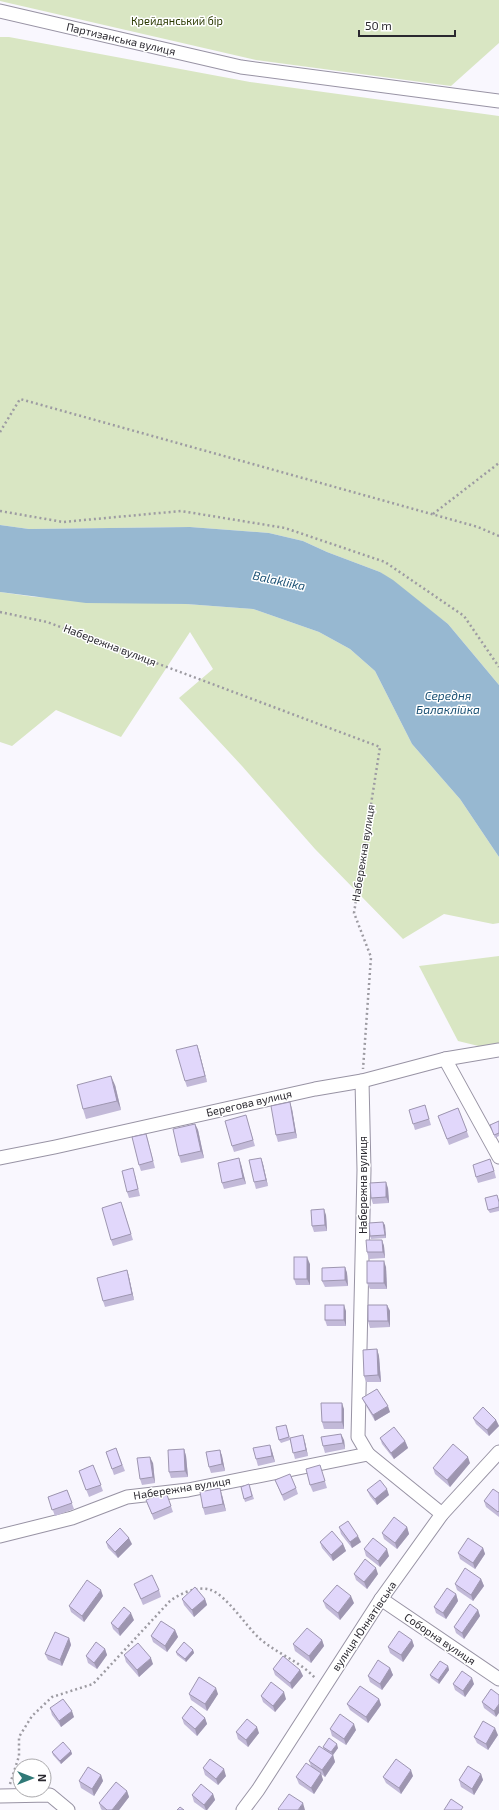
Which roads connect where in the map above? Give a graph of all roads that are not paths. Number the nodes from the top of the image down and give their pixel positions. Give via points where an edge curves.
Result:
1 (0, 11) edge
2 (499, 101) edge
3 (499, 1050) edge
4 (446, 1060) junction
5 (362, 1081) junction
6 (499, 1157) edge
7 (0, 1158) edge
8 (499, 1452) edge
9 (368, 1454) junction
10 (442, 1514) junction
11 (0, 1536) edge
12 (381, 1600) junction
13 (499, 1679) edge
14 (3, 1795) edge
15 (68, 1810) edge
16 (243, 1810) edge

1 - 2 street, Партизанська вулиця via 242,68
3 - 4 street, Берегова вулиця
4 - 5 street, Берегова вулиця
4 - 6 street
5 - 7 street, Берегова вулиця
5 - 9 street, Набережна вулиця via 364,1170 358,1437
8 - 10 street, вулиця Юннатівська
9 - 10 street, Набережна вулиця
9 - 11 street, Набережна вулиця via 188,1490 127,1497 72,1518
10 - 12 street, вулиця Юннатівська
12 - 13 street, Соборна вулиця
12 - 16 street, вулиця Юннатівська
14 - 15 street via 50,1795

